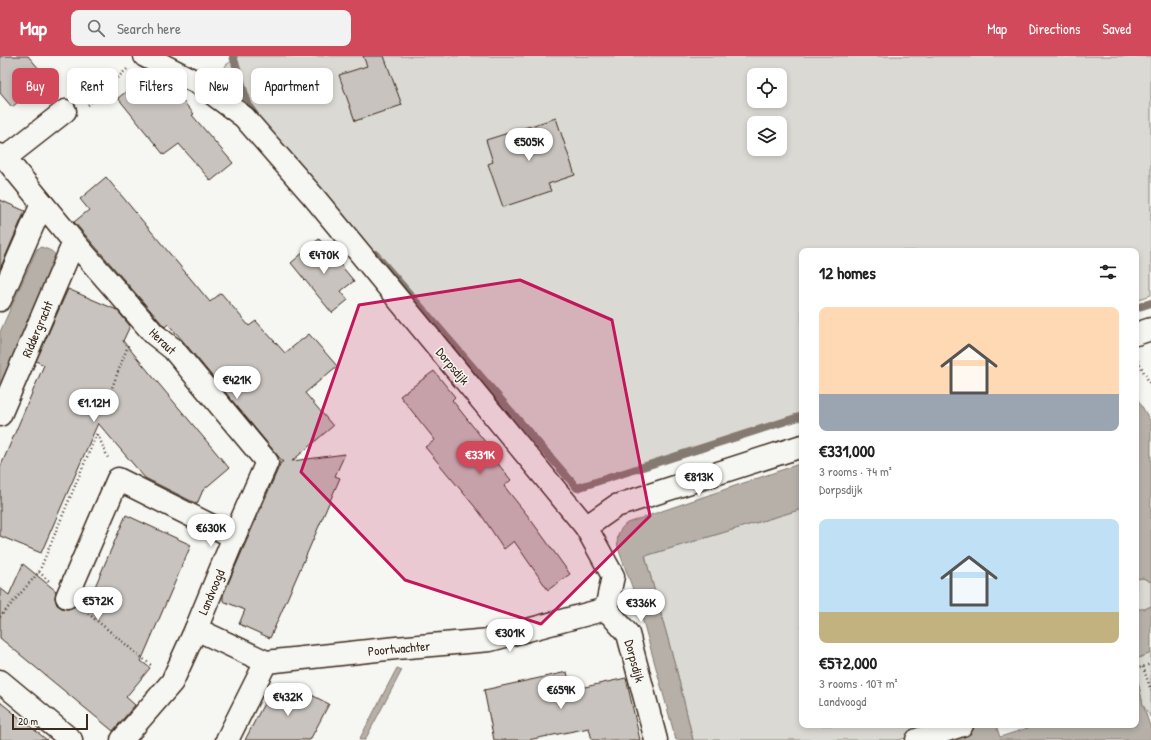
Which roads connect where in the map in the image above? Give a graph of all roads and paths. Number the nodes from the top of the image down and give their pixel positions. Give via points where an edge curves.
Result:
1 (137, 61) edge
2 (65, 111) joint
3 (3, 157) edge
4 (42, 204) junction
5 (74, 242) junction
6 (0, 300) edge
7 (140, 317) junction
8 (1151, 329) edge
9 (1139, 333) edge
10 (1139, 362) edge
11 (1151, 386) edge
12 (105, 406) dead end
13 (0, 415) edge
14 (799, 447) edge
15 (118, 479) junction
16 (586, 526) junction
17 (234, 537) junction
18 (39, 572) junction
19 (67, 597) junction
20 (606, 608) junction
21 (0, 617) edge
22 (196, 629) junction
23 (266, 662) junction
24 (1151, 664) edge
25 (1143, 666) junction
26 (1139, 668) edge
27 (0, 681) edge
28 (172, 682) junction
29 (1151, 690) edge
30 (953, 728) edge
31 (71, 740) edge
32 (122, 740) edge
33 (227, 740) edge
34 (656, 740) edge
35 (917, 740) edge

1 - 2 path via 76,116
1 - 16 street, Dorpsdijk via 198,83 244,118 313,196
2 - 3 street, Heraut
3 - 4 street, Heraut
4 - 5 street, Heraut
4 - 6 street
5 - 7 street, Heraut
5 - 13 street, Riddergracht
7 - 12 path
7 - 17 street, Heraut via 154,334 173,349 267,462
8 - 9 street
10 - 11 path
14 - 16 street via 616,506
15 - 17 street
15 - 18 path via 97,433
15 - 19 street
16 - 20 street, Dorpsdijk via 613,576
17 - 22 street, Landvoogd
18 - 19 path
18 - 21 path
19 - 28 path
20 - 23 street, Poortwachter via 490,640
20 - 34 street, Dorpsdijk via 628,634
22 - 23 street
22 - 28 street, Landvoogd
23 - 33 street
24 - 25 path
25 - 26 path
25 - 29 path
27 - 31 street
28 - 32 street, Landvoogd
30 - 35 street

